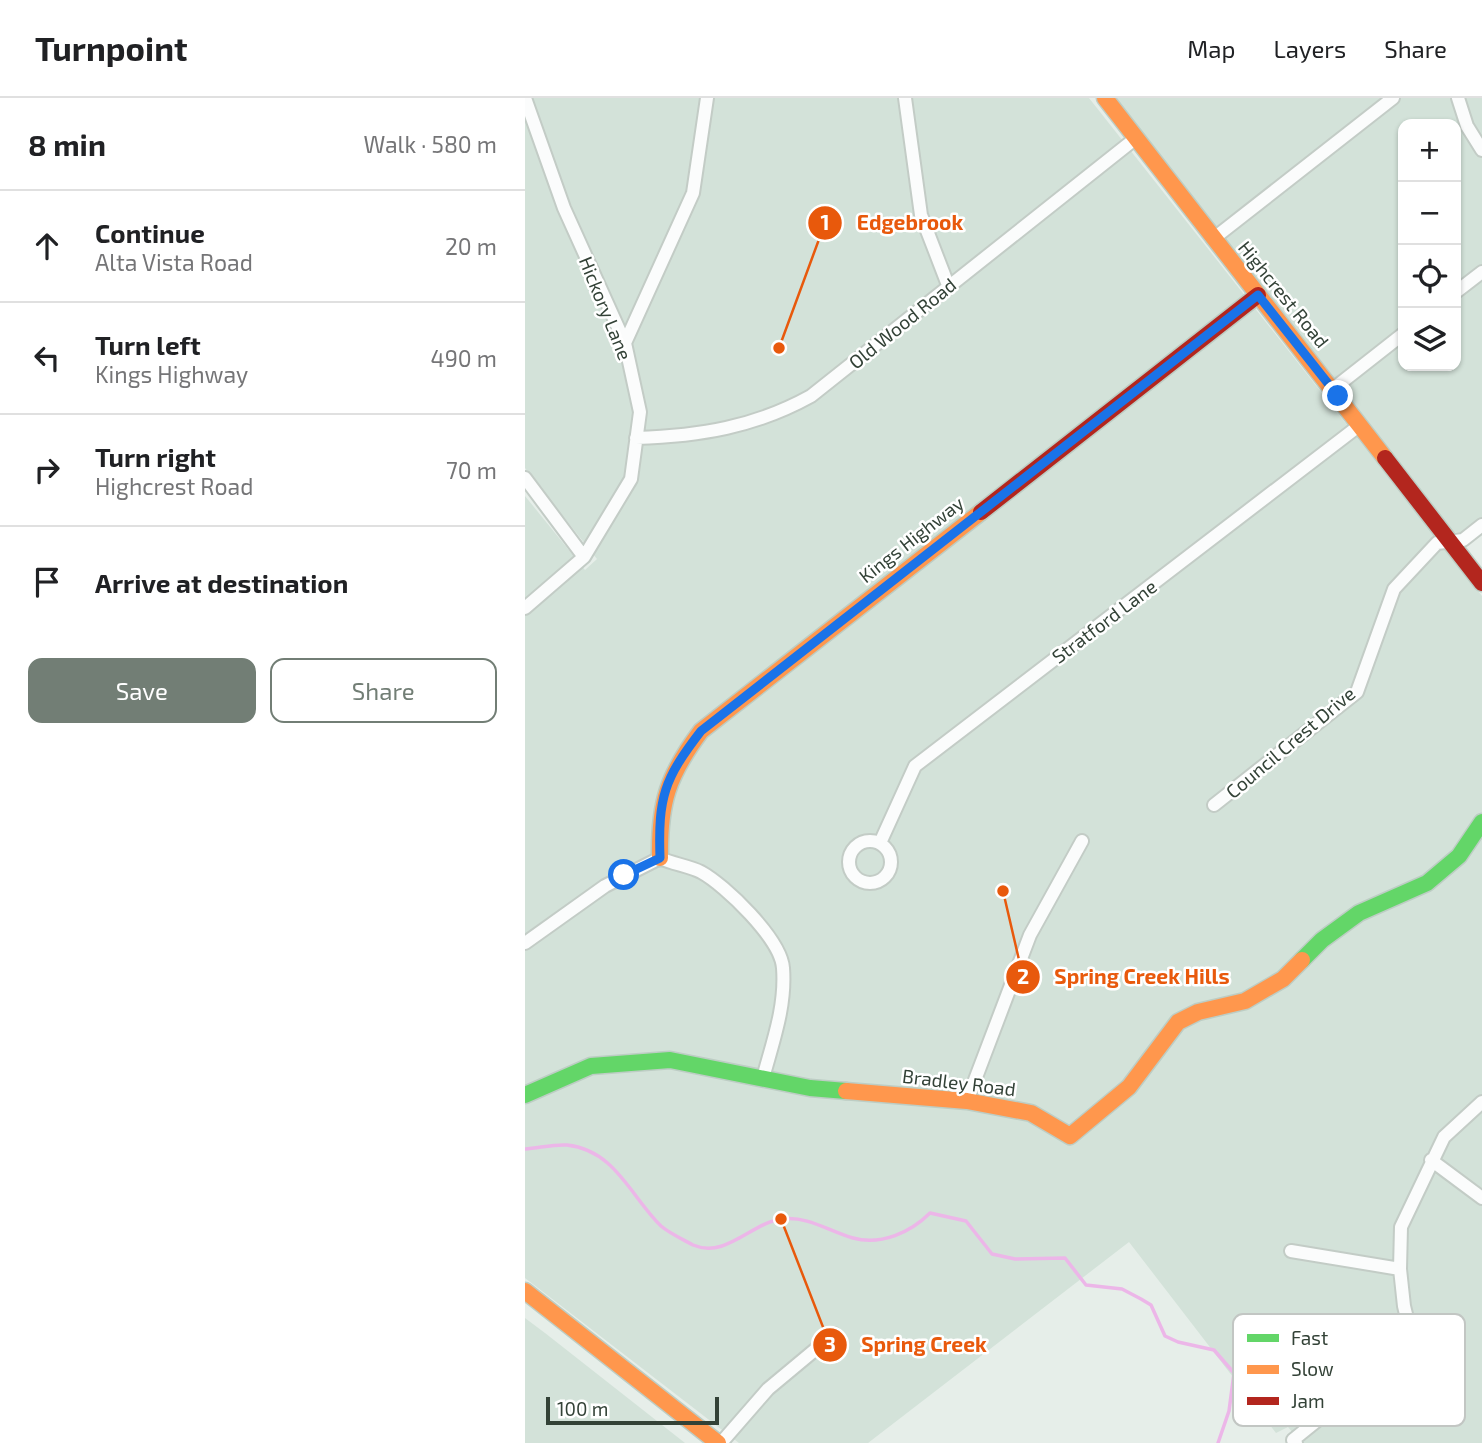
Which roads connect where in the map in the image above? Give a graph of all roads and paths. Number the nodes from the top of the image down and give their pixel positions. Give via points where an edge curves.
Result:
1 (525, 98) edge
2 (707, 98) edge
3 (905, 98) edge
4 (1105, 98) edge
5 (1393, 98) edge
6 (1458, 98) edge
7 (1136, 138) junction
8 (1482, 150) edge
9 (1213, 239) junction
10 (1482, 272) edge
11 (948, 285) junction
12 (1461, 288) edge
13 (1258, 295) junction
14 (1398, 338) edge
15 (625, 343) junction
16 (1333, 390) junction
17 (1360, 425) junction
18 (636, 438) junction
19 (525, 478) edge
20 (1482, 525) edge
21 (1449, 542) junction
22 (584, 557) junction
23 (1482, 583) edge
24 (525, 608) edge
25 (1214, 805) dead end
26 (1482, 822) edge
27 (1082, 841) dead end
28 (880, 843) dead end
29 (660, 858) junction
30 (525, 943) edge
31 (763, 1078) junction
32 (525, 1095) edge
33 (967, 1101) junction
34 (1482, 1102) edge
35 (1431, 1160) junction
36 (1482, 1198) edge
37 (1291, 1251) dead end
38 (1400, 1269) junction
39 (525, 1291) edge
40 (1406, 1314) edge
41 (834, 1335) dead end
42 (1312, 1426) edge
43 (1294, 1441) edge
44 (719, 1443) edge

1 - 15 street, Hickory Lane via 564,208
2 - 15 street via 693,192
3 - 11 street via 921,215
4 - 7 street, Highcrest Road
5 - 9 street
6 - 8 street
7 - 9 street, Highcrest Road
7 - 11 street, Old Wood Road
9 - 13 street, Highcrest Road
10 - 12 street
11 - 18 street, Old Wood Road via 811,396 776,415 721,430
13 - 16 street, Highcrest Road
13 - 29 street, Kings Highway via 701,731 673,767 659,815
14 - 16 street
15 - 18 street, Hickory Lane via 640,412
16 - 17 street, Highcrest Road
17 - 21 street, Highcrest Road
17 - 28 street, Stratford Lane via 915,766
18 - 22 street, Hickory Lane via 631,480
19 - 22 street
20 - 21 street, Council Crest Drive via 1463,540
21 - 23 street, Highcrest Road
21 - 25 street, Council Crest Drive via 1437,543 1394,589 1357,692
22 - 24 street, Hickory Lane
26 - 33 street, Bradley Road via 1459,856 1427,883 1359,913 1322,940 1283,979 1245,1001 1198,1012 1178,1022 1129,1087 1070,1136 1031,1113
27 - 33 street via 1030,935
29 - 30 street via 605,886
29 - 31 street via 698,871 727,888 771,941 783,964 783,1003
31 - 32 street, Bradley Road via 670,1060 591,1066
31 - 33 street, Bradley Road via 810,1088
34 - 35 street via 1444,1137
35 - 36 street
35 - 38 street via 1401,1227
37 - 38 street
38 - 40 street
39 - 44 street
41 - 44 street via 768,1389
42 - 43 street

